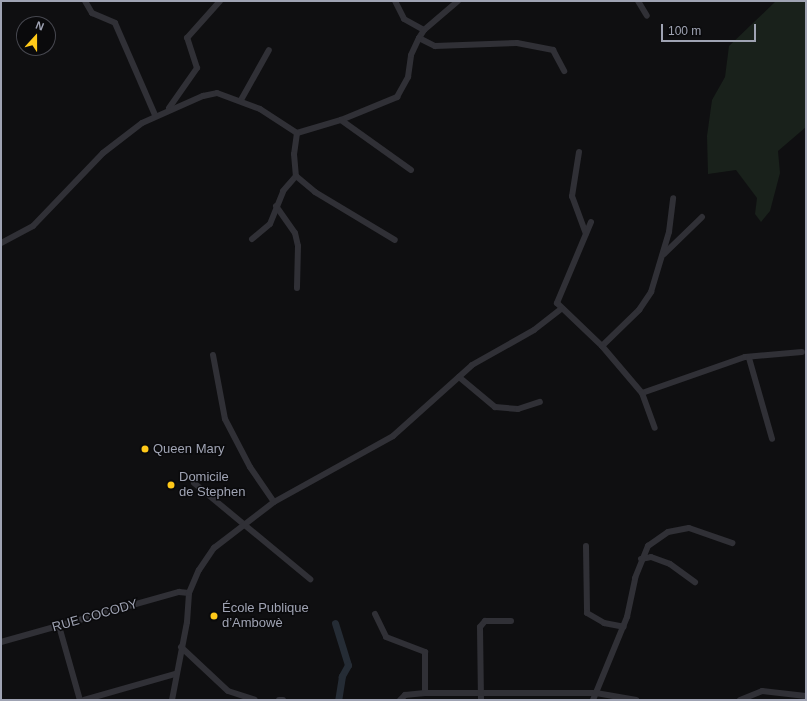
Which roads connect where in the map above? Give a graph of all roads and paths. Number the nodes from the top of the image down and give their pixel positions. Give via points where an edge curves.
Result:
1 (85, 1) edge
2 (220, 1) edge
3 (458, 1) edge
4 (638, 1) edge
5 (398, 2) edge
6 (647, 16) dead end
7 (424, 30) junction
8 (419, 38) junction
9 (269, 50) dead end
10 (564, 71) dead end
11 (241, 100) junction
12 (168, 110) junction
13 (155, 115) junction
14 (341, 120) junction
15 (297, 133) junction
16 (580, 152) dead end
17 (411, 170) dead end
18 (296, 176) junction
19 (673, 198) dead end
20 (276, 206) junction
21 (702, 217) dead end
22 (591, 222) dead end
23 (586, 234) junction
24 (252, 239) dead end
25 (395, 240) dead end
26 (1, 243) edge
27 (664, 254) junction
28 (297, 288) dead end
29 (561, 309) junction
30 (602, 346) junction
31 (802, 352) dead end
32 (213, 355) dead end
33 (749, 358) junction
34 (459, 377) junction
35 (642, 393) junction
36 (540, 402) dead end
37 (654, 428) dead end
38 (772, 439) dead end
39 (194, 483) dead end
40 (274, 502) junction
41 (242, 525) junction
42 (732, 543) dead end
43 (586, 546) dead end
44 (641, 559) junction
45 (310, 579) dead end
46 (695, 582) dead end
47 (189, 593) junction
48 (375, 614) dead end
49 (512, 621) dead end
50 (59, 626) junction
51 (624, 627) junction
52 (1, 642) edge
53 (181, 647) junction
54 (176, 674) junction
55 (425, 693) junction
56 (481, 693) junction
57 (596, 693) junction
58 (806, 696) edge
59 (80, 700) edge
60 (84, 700) edge
61 (172, 700) edge
62 (255, 700) edge
63 (279, 700) edge
64 (283, 700) edge
65 (400, 700) edge
66 (482, 700) edge
67 (593, 700) edge
68 (636, 700) edge
69 (740, 700) edge

1 - 13 street via 92,13 115,23
2 - 12 street via 188,38 197,68
3 - 7 street
4 - 6 street
5 - 7 street via 404,19
7 - 8 street
8 - 10 street via 435,46 517,43 553,50
8 - 14 street via 411,55 408,77 397,97
9 - 11 street
11 - 12 street via 217,93
11 - 15 street
12 - 13 street
13 - 26 street via 103,153 33,226
14 - 15 street
14 - 17 street
15 - 18 street
16 - 23 street via 572,196
18 - 20 street via 287,183
18 - 25 street via 315,192
19 - 27 street
20 - 24 street via 270,224
20 - 28 street via 295,233 298,246
21 - 27 street
22 - 23 street
23 - 29 street via 558,295 557,303
27 - 30 street via 646,301
29 - 30 street
29 - 34 street via 534,330 488,354
30 - 35 street
31 - 33 street
32 - 40 street via 225,419 253,471
33 - 35 street via 709,368
33 - 38 street
34 - 36 street via 495,408 518,409
34 - 40 street via 393,436
35 - 37 street
39 - 41 street
40 - 41 street
41 - 45 street
41 - 47 street via 205,559
42 - 44 street via 699,529 685,528 658,538
43 - 51 street via 587,613 604,623
44 - 46 street via 651,557 670,564
44 - 51 street
47 - 50 street, RUE COCODY via 179,592
47 - 53 street
48 - 55 street via 386,637 425,652
49 - 56 street via 485,621 480,627
50 - 52 street, RUE COCODY
50 - 59 street
51 - 57 street
53 - 54 street
53 - 62 street via 228,691
54 - 60 street
54 - 61 street
55 - 56 street
55 - 65 street via 405,694
56 - 57 street
56 - 66 street
57 - 67 street
57 - 68 street
58 - 69 street via 762,691
63 - 64 street

